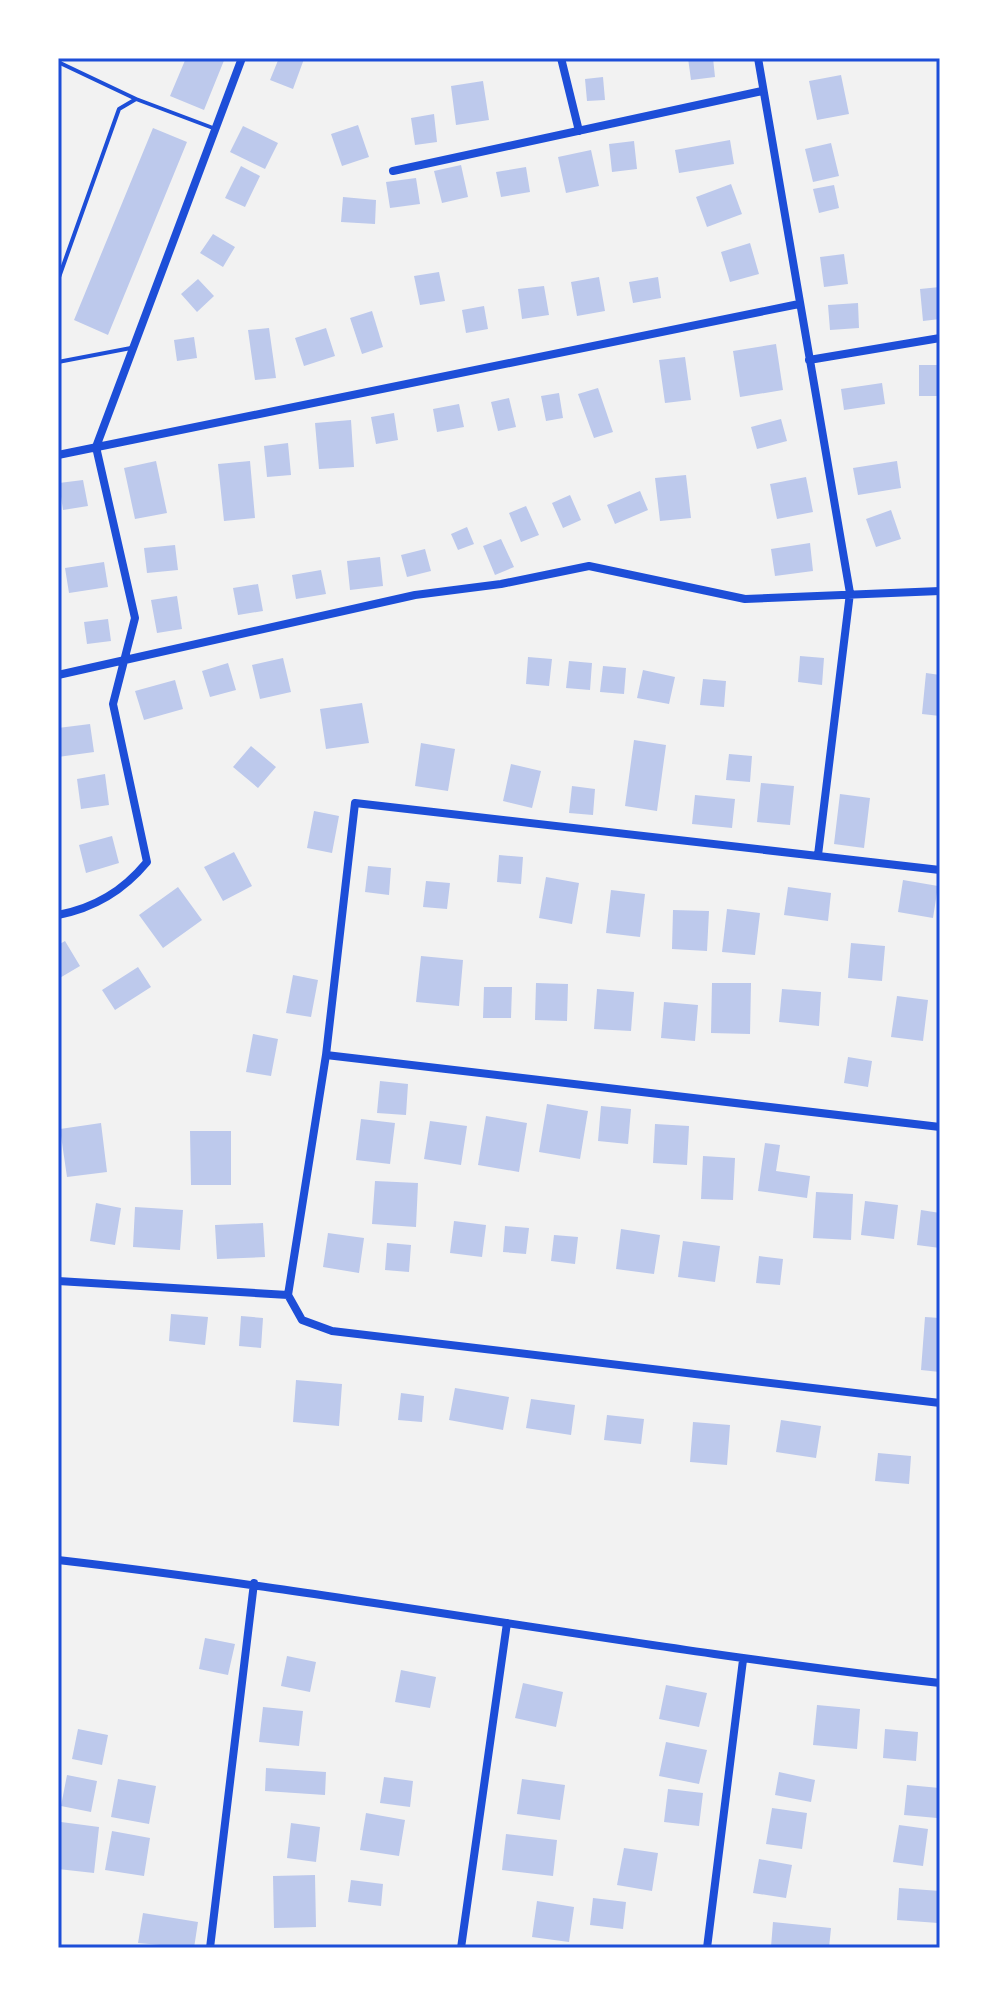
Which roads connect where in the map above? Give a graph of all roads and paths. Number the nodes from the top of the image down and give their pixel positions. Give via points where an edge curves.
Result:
1 (242, 58) edge
2 (561, 58) edge
3 (758, 58) edge
4 (58, 62) edge
5 (762, 91) junction
6 (136, 99) junction
7 (216, 129) junction
8 (579, 131) junction
9 (393, 171) dead end
10 (58, 280) edge
11 (799, 304) junction
12 (940, 338) edge
13 (133, 348) junction
14 (809, 360) junction
15 (58, 362) edge
16 (96, 447) junction
17 (58, 455) edge
18 (940, 591) edge
19 (850, 593) junction
20 (122, 663) junction
21 (58, 675) edge
22 (818, 855) junction
23 (940, 870) edge
24 (58, 915) edge
25 (326, 1055) junction
26 (940, 1127) edge
27 (58, 1281) edge
28 (288, 1295) junction
29 (940, 1403) edge
30 (58, 1560) edge
31 (254, 1583) junction
32 (507, 1623) junction
33 (743, 1660) junction
34 (940, 1683) edge
35 (210, 1948) edge
36 (461, 1948) edge
37 (707, 1948) edge

1 - 7 street
2 - 8 street
3 - 5 street
4 - 6 lane
5 - 8 street
5 - 11 street
6 - 7 lane
6 - 10 lane via 119,109
7 - 13 street
8 - 9 street
11 - 14 street
11 - 16 street
12 - 14 street
13 - 15 lane
13 - 16 street
14 - 19 street
16 - 17 street
16 - 20 street via 135,618
18 - 19 street
19 - 20 street via 745,599 589,566 415,595
19 - 22 street
20 - 21 street
20 - 24 street via 113,704 147,862 129,884 108,897 86,910
22 - 23 street
22 - 25 street via 355,803
25 - 26 street
25 - 28 street
27 - 28 street
28 - 29 street via 302,1320 332,1331
30 - 31 street
31 - 32 street
31 - 35 street
32 - 33 street
32 - 36 street
33 - 34 street
33 - 37 street

